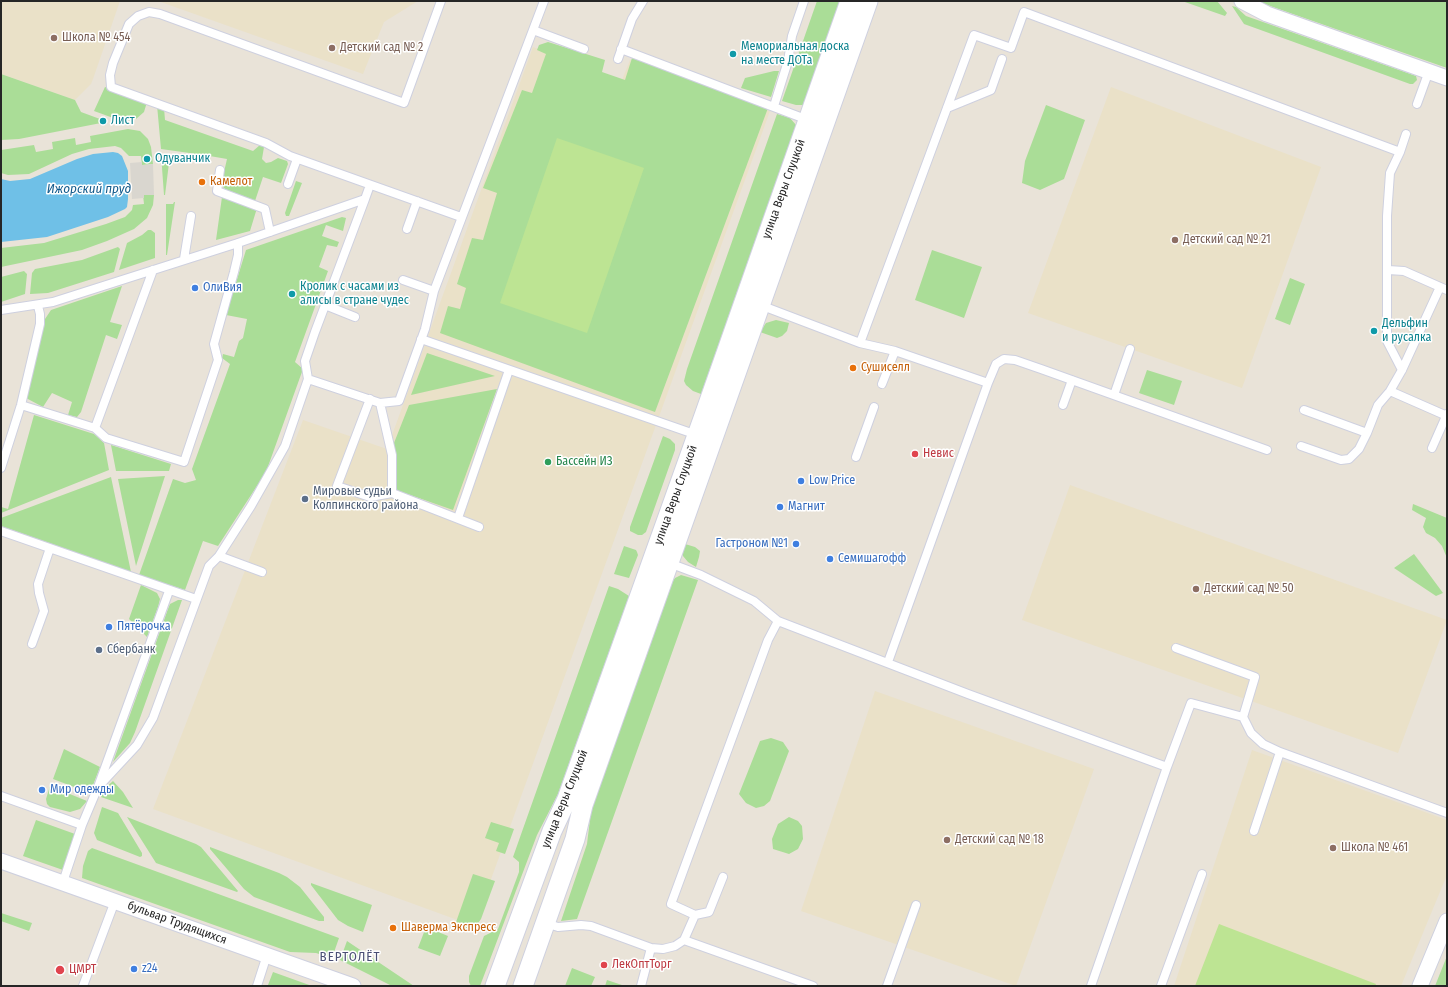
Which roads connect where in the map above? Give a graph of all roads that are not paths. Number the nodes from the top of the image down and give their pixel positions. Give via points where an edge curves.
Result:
1 (441, 1) edge
2 (544, 1) edge
3 (643, 1) edge
4 (804, 1) edge
5 (850, 1) edge
6 (868, 1) edge
7 (1242, 1) edge
8 (533, 30) junction
9 (584, 49) dead end
10 (621, 49) junction
11 (618, 59) dead end
12 (1002, 59) dead end
13 (1428, 71) junction
14 (1447, 78) edge
15 (1417, 104) dead end
16 (774, 106) junction
17 (947, 108) junction
18 (816, 122) junction
19 (1406, 134) dead end
20 (1400, 152) junction
21 (297, 159) junction
22 (220, 170) dead end
23 (288, 184) dead end
24 (370, 185) junction
25 (365, 199) junction
26 (417, 201) junction
27 (191, 216) dead end
28 (462, 217) junction
29 (407, 229) dead end
30 (270, 232) junction
31 (238, 243) junction
32 (184, 260) junction
33 (153, 270) junction
34 (1388, 270) junction
35 (403, 280) dead end
36 (1443, 289) edge
37 (434, 291) junction
38 (752, 303) junction
39 (325, 305) junction
40 (38, 306) junction
41 (1, 310) edge
42 (355, 317) dead end
43 (422, 339) junction
44 (860, 342) junction
45 (1130, 349) dead end
46 (895, 351) junction
47 (510, 370) junction
48 (1402, 370) junction
49 (308, 378) junction
50 (1072, 380) junction
51 (988, 383) junction
52 (882, 384) dead end
53 (1390, 391) junction
54 (1114, 395) junction
55 (370, 400) junction
56 (380, 403) junction
57 (21, 405) junction
58 (1063, 405) dead end
59 (874, 407) dead end
60 (1304, 410) dead end
61 (1447, 415) edge
62 (95, 428) junction
63 (1367, 433) junction
64 (697, 435) junction
65 (1301, 446) dead end
66 (1432, 448) dead end
67 (1267, 450) dead end
68 (856, 457) dead end
69 (1, 468) edge
70 (392, 492) junction
71 (458, 518) junction
72 (480, 527) dead end
73 (1, 530) edge
74 (50, 548) junction
75 (219, 556) junction
76 (661, 560) junction
77 (262, 572) dead end
78 (169, 591) junction
79 (196, 599) junction
80 (778, 621) junction
81 (32, 644) dead end
82 (1176, 648) dead end
83 (888, 662) junction
84 (1243, 717) junction
85 (1280, 752) junction
86 (1167, 767) junction
87 (98, 787) junction
88 (1, 796) edge
89 (1447, 813) edge
90 (82, 825) junction
91 (1254, 831) dead end
92 (1, 861) edge
93 (1202, 874) dead end
94 (723, 877) dead end
95 (63, 882) junction
96 (115, 901) junction
97 (916, 905) dead end
98 (695, 915) junction
99 (1447, 921) edge
100 (545, 923) junction
101 (684, 940) junction
102 (651, 948) junction
103 (267, 955) junction
104 (83, 986) edge
105 (257, 986) edge
106 (353, 986) edge
107 (495, 986) edge
108 (523, 986) edge
109 (641, 986) edge
110 (813, 986) edge
111 (887, 986) edge
112 (1091, 986) edge
113 (1161, 986) edge
114 (1420, 986) edge

1 - 21 lane via 404,103 160,14 149,12 138,16 129,24 113,63 111,87 266,143
2 - 8 lane
3 - 10 lane via 632,20
4 - 16 lane
5 - 18 street, улица Веры Слуцкой
6 - 18 street, улица Веры Слуцкой
7 - 13 street via 1267,14
8 - 9 lane
8 - 28 lane
10 - 11 lane
10 - 16 lane
12 - 17 lane via 991,90
13 - 14 street
13 - 15 lane
16 - 18 lane
17 - 20 lane via 974,35 1011,48 1024,12
17 - 44 lane
18 - 38 street, улица Веры Слуцкой
19 - 20 lane
20 - 34 lane via 1390,173 1387,216
21 - 23 lane
21 - 24 lane
22 - 30 lane via 218,191 265,209
24 - 25 lane
24 - 26 lane
25 - 30 lane
25 - 39 lane
26 - 28 lane
26 - 29 lane
27 - 32 lane
28 - 37 lane
30 - 31 lane
31 - 32 lane
31 - 62 lane via 238,256 214,344 218,360 184,462 106,438
32 - 33 lane
33 - 40 lane
33 - 62 lane
34 - 36 lane via 1404,272
34 - 48 lane via 1387,341
35 - 37 lane
36 - 48 lane
37 - 43 lane
38 - 44 lane
38 - 64 street, улица Веры Слуцкой
38 - 76 street, улица Веры Слуцкой
39 - 42 lane
39 - 49 lane via 305,362
40 - 41 lane
40 - 57 lane via 40,324
43 - 47 lane
43 - 56 lane via 399,401
44 - 46 lane
45 - 54 lane
46 - 51 lane
46 - 52 lane
47 - 64 lane
47 - 71 lane
48 - 53 lane
49 - 55 lane
49 - 75 lane via 285,446
50 - 51 lane via 1015,360 1004,359 996,364
50 - 54 lane
50 - 58 lane
51 - 83 lane
53 - 61 lane
53 - 63 lane via 1378,405
54 - 67 lane
55 - 56 lane
55 - 70 lane via 337,486 370,498
56 - 70 lane via 392,455
57 - 62 lane
57 - 69 lane
59 - 68 lane
60 - 63 lane
61 - 66 lane
63 - 65 lane via 1359,449 1349,459 1341,460
64 - 76 street, улица Веры Слуцкой
70 - 71 lane
71 - 72 lane
73 - 74 lane
74 - 78 lane
74 - 81 lane via 38,584 44,611
75 - 77 lane
75 - 79 lane via 209,566
76 - 80 lane via 701,575 754,601
76 - 100 street, улица Веры Слуцкой via 583,805 575,839
76 - 107 street, улица Веры Слуцкой via 552,831
78 - 79 lane
78 - 87 lane
79 - 87 lane via 153,718 137,745
80 - 83 lane
80 - 98 lane via 768,640 671,904
82 - 84 lane via 1255,677
83 - 86 lane
84 - 85 lane via 1250,733 1263,744
84 - 86 lane via 1191,703
85 - 89 lane
85 - 91 lane
86 - 112 lane
87 - 90 lane
88 - 90 lane
90 - 95 lane
92 - 95 street, бульвар Трудящихся
93 - 113 lane
94 - 98 lane via 709,912
95 - 96 street, бульвар Трудящихся
96 - 103 street, бульвар Трудящихся
96 - 104 lane
97 - 111 lane
98 - 101 lane
99 - 114 street
100 - 102 lane via 558,927 591,926
100 - 108 street, улица Веры Слуцкой
101 - 102 lane via 669,948
101 - 110 lane
102 - 109 lane
103 - 105 lane
103 - 106 street, бульвар Трудящихся

